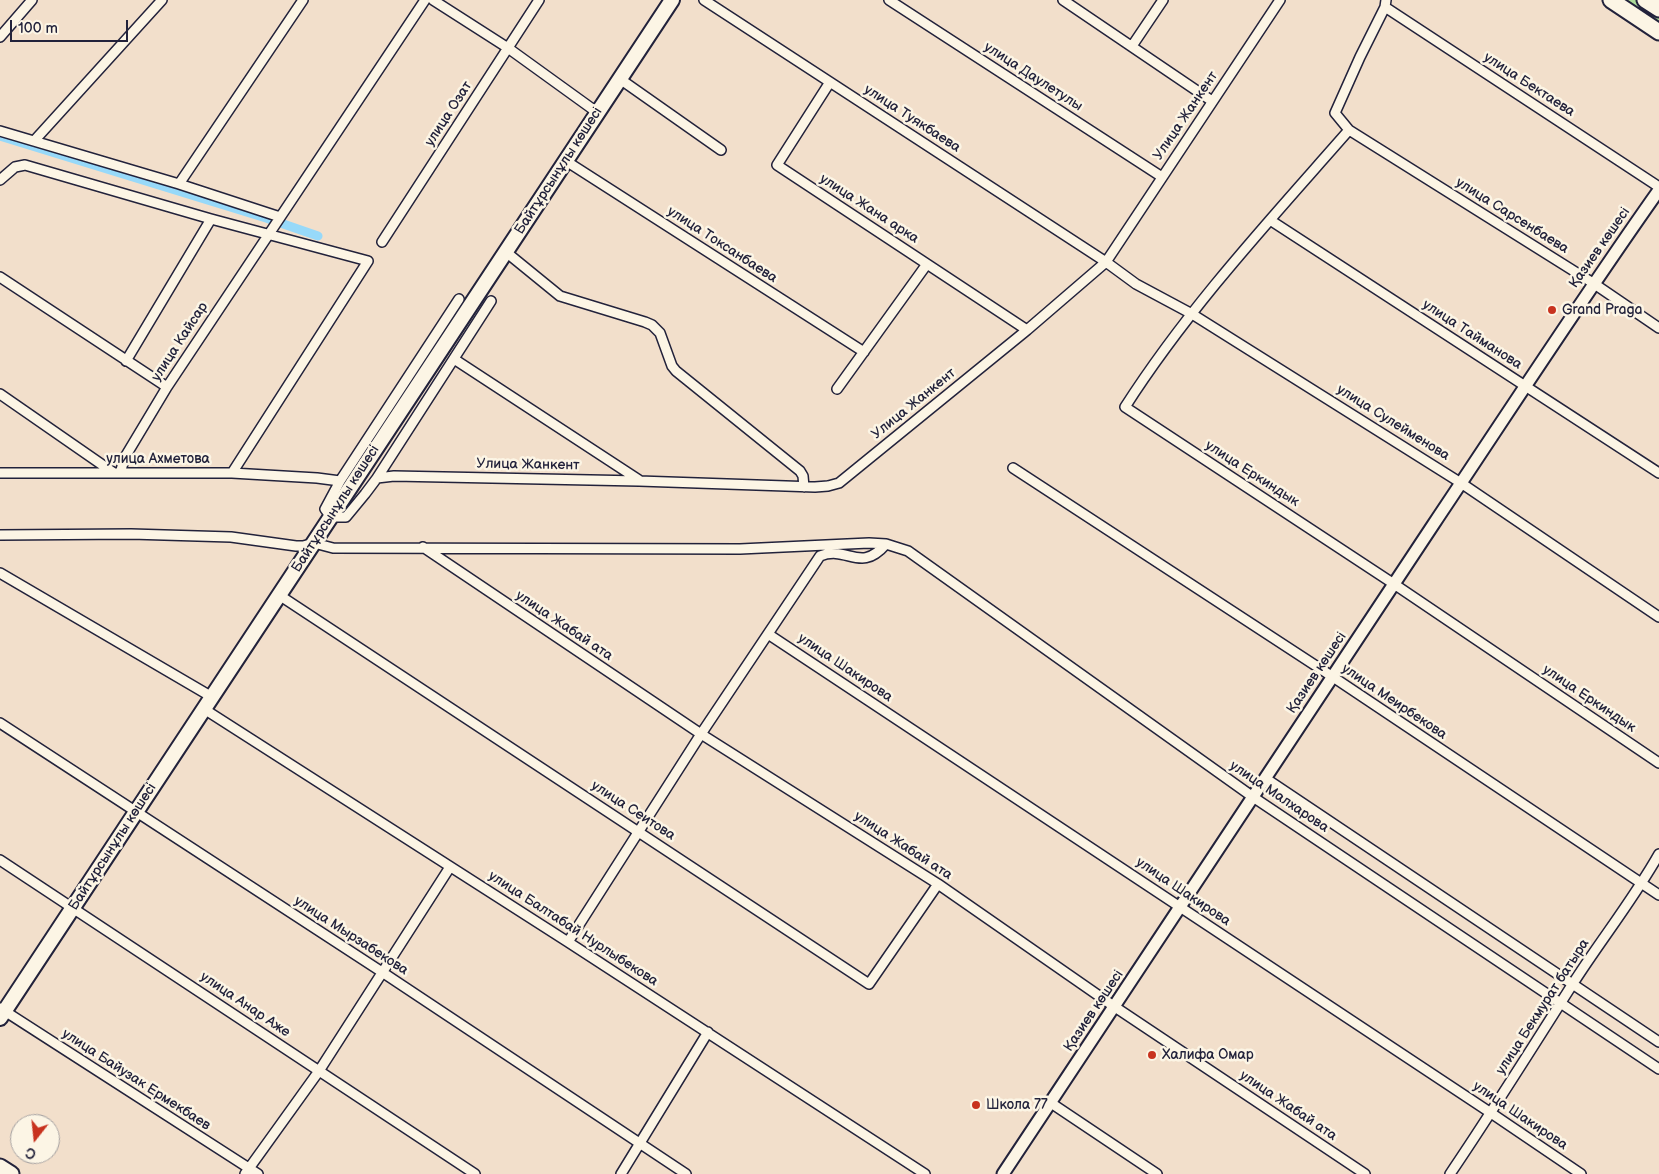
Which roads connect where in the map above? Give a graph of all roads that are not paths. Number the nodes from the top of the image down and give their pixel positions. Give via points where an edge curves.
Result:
1 (32, 0) edge
2 (162, 0) edge
3 (303, 0) edge
4 (425, 0) edge
5 (433, 0) edge
6 (539, 0) edge
7 (672, 0) edge
8 (704, 0) edge
9 (889, 0) edge
10 (1063, 0) edge
11 (1163, 0) edge
12 (1280, 0) edge
13 (1611, 0) edge
14 (1645, 0) edge
15 (1385, 3) edge
16 (1659, 9) edge
17 (1659, 32) edge
18 (0, 37) edge
19 (1132, 46) junction
20 (508, 48) junction
21 (620, 79) junction
22 (830, 82) junction
23 (1212, 101) junction
24 (598, 113) junction
25 (1349, 130) junction
26 (0, 131) edge
27 (34, 141) junction
28 (721, 150) dead end
29 (566, 161) junction
30 (1162, 177) junction
31 (0, 180) edge
32 (179, 184) junction
33 (1659, 188) edge
34 (280, 217) junction
35 (211, 219) junction
36 (1270, 220) junction
37 (270, 233) junction
38 (382, 242) dead end
39 (506, 252) junction
40 (1106, 262) junction
41 (927, 264) junction
42 (0, 277) edge
43 (1593, 283) junction
44 (459, 299) dead end
45 (491, 301) dead end
46 (1192, 314) junction
47 (1659, 328) edge
48 (1027, 330) junction
49 (864, 352) junction
50 (454, 359) junction
51 (126, 361) junction
52 (1525, 386) junction
53 (167, 387) junction
54 (837, 389) dead end
55 (0, 394) edge
56 (1013, 468) dead end
57 (0, 473) edge
58 (117, 473) junction
59 (232, 473) junction
60 (1659, 473) edge
61 (376, 478) junction
62 (640, 480) junction
63 (340, 481) junction
64 (1461, 483) junction
65 (804, 487) junction
66 (331, 517) junction
67 (0, 535) edge
68 (314, 544) junction
69 (886, 544) junction
70 (422, 547) junction
71 (0, 573) edge
72 (1394, 584) junction
73 (280, 595) junction
74 (1659, 617) edge
75 (768, 634) junction
76 (1333, 677) junction
77 (208, 703) junction
78 (0, 723) edge
79 (701, 734) junction
80 (1659, 763) edge
81 (1265, 778) junction
82 (1253, 797) junction
83 (136, 812) junction
84 (639, 831) junction
85 (1659, 854) edge
86 (0, 860) edge
87 (450, 867) junction
88 (938, 884) junction
89 (1642, 884) junction
90 (1659, 895) edge
91 (1181, 907) junction
92 (73, 908) junction
93 (568, 942) junction
94 (382, 972) junction
95 (1572, 985) junction
96 (1561, 1004) junction
97 (1115, 1007) junction
98 (2, 1013) edge
99 (708, 1032) junction
100 (1659, 1042) edge
101 (1659, 1069) edge
102 (319, 1071) junction
103 (1051, 1103) junction
104 (1491, 1113) junction
105 (641, 1144) junction
106 (0, 1167) edge
107 (247, 1171) edge
108 (11, 1174) edge
109 (258, 1174) edge
110 (475, 1174) edge
111 (621, 1174) edge
112 (686, 1174) edge
113 (925, 1174) edge
114 (1003, 1174) edge
115 (1157, 1174) edge
116 (1365, 1174) edge
117 (1450, 1174) edge
118 (1581, 1174) edge

1 - 18 street
2 - 27 street
3 - 32 street
4 - 34 street
5 - 20 street
6 - 20 street, улица Озат
7 - 21 main road, Байтұрсынұлы көшесі
8 - 22 street, улица Туякбаева
9 - 30 street, улица Даулетулы
10 - 19 street
11 - 19 street
12 - 23 street, Улица Жанкент
13 - 17 main road
14 - 16 main road
15 - 25 street via 1335,113
15 - 33 street, улица Бектаева
19 - 23 street
20 - 24 street
20 - 38 street, улица Озат
21 - 24 main road, Байтұрсынұлы көшесі
21 - 28 street
22 - 40 street, улица Туякбаева
22 - 41 street, улица Жана арка via 777,165
23 - 30 street, Улица Жанкент
24 - 29 main road, Байтұрсынұлы көшесі
25 - 36 street, улица Еркиндык
25 - 43 street, улица Сарсенбаева
26 - 27 street
27 - 32 street
29 - 39 main road, Байтұрсынұлы көшесі
29 - 49 street, улица Токсанбаева
30 - 40 street, Улица Жанкент
31 - 35 street via 15,167 26,165
32 - 34 street
33 - 43 street, Қазиев көшесі
34 - 37 street, улица Кайсар
35 - 37 street
35 - 51 street
36 - 46 street, улица Еркиндык
36 - 52 street, улица Тайманова
37 - 53 street, улица Кайсар
37 - 59 street via 368,261
39 - 65 street via 560,296 645,322 657,329 676,371 800,471
39 - 66 main road, Байтұрсынұлы көшесі
40 - 46 street, улица Сулейменова via 1136,284
40 - 48 street, Улица Жанкент
41 - 48 street, улица Жана арка
41 - 49 street
42 - 51 street
43 - 47 street, улица Сарсенбаева
43 - 52 street, Қазиев көшесі
44 - 63 street
45 - 50 street
46 - 64 street, улица Сулейменова
46 - 72 street, улица Еркиндык via 1147,372 1125,407
48 - 65 street, Улица Жанкент via 840,483
49 - 54 street
50 - 61 street
50 - 62 street
51 - 53 street
52 - 60 street, улица Тайманова
52 - 64 street, Қазиев көшесі
53 - 58 street, улица Кайсар
55 - 58 street
56 - 76 street, улица Меирбекова
57 - 58 street, улица Ахметова
58 - 59 street, улица Ахметова
59 - 63 street, улица Ахметова
61 - 62 street, Улица Жанкент
61 - 66 street via 346,516
62 - 65 street, Улица Жанкент
63 - 66 street via 325,509
64 - 72 street, Қазиев көшесі
64 - 74 street, улица Сулейменова
66 - 68 main road, Байтұрсынұлы көшесі
67 - 68 street, улица Малхарова via 131,534 231,537 296,546
68 - 70 street, улица Малхарова via 333,548
68 - 73 main road, Байтұрсынұлы көшесі
69 - 70 street, улица Малхарова via 740,549
69 - 75 street via 863,559 836,552 820,556
69 - 82 street, улица Малхарова via 908,551 926,563
70 - 79 street, улица Жабай ата
71 - 77 street, улица Балтабай Нурлыбекова
72 - 76 street, Қазиев көшесі
72 - 80 street, улица Еркиндык
73 - 77 main road, Байтұрсынұлы көшесі
73 - 84 street, улица Сеитова
75 - 79 street
75 - 91 street, улица Шакирова
76 - 81 street, Қазиев көшесі
76 - 89 street, улица Меирбекова
77 - 83 main road, Байтұрсынұлы көшесі
77 - 87 street, улица Балтабай Нурлыбекова
78 - 83 street, улица Мырзабекова
79 - 84 street
79 - 88 street, улица Жабай ата
81 - 82 street, Қазиев көшесі
81 - 95 street, улица Малхарова
82 - 91 street, Қазиев көшесі
82 - 96 street, улица Малхарова
83 - 92 main road, Байтұрсынұлы көшесі
83 - 94 street, улица Мырзабекова
84 - 88 street, улица Сеитова via 869,984
84 - 93 street
85 - 89 street, улица Бекмурат батыра
86 - 92 street, улица Анар Аже
87 - 93 street, улица Балтабай Нурлыбекова
87 - 94 street
88 - 97 street, улица Жабай ата
89 - 90 street, улица Меирбекова
89 - 95 street, улица Бекмурат батыра
91 - 97 street, Қазиев көшесі
91 - 104 street, улица Шакирова
92 - 98 main road, Байтұрсынұлы көшесі
92 - 102 street, улица Анар Аже
93 - 99 street, улица Балтабай Нурлыбекова
94 - 102 street
94 - 105 street, улица Мырзабекова
95 - 96 street, улица Бекмурат батыра
95 - 100 street, улица Малхарова
96 - 101 street, улица Малхарова
96 - 104 street, улица Бекмурат батыра
97 - 103 street, Қазиев көшесі
97 - 116 street, улица Жабай ата
98 - 107 street, улица Байузак Ермекбаев
99 - 105 street
99 - 113 street, улица Балтабай Нурлыбекова
102 - 107 street
102 - 110 street, улица Анар Аже
103 - 114 street, Қазиев көшесі
103 - 115 street
104 - 117 street, улица Бекмурат батыра
104 - 118 street, улица Шакирова
105 - 111 street
105 - 112 street, улица Мырзабекова
106 - 108 main road
107 - 109 street, улица Байузак Ермекбаев

